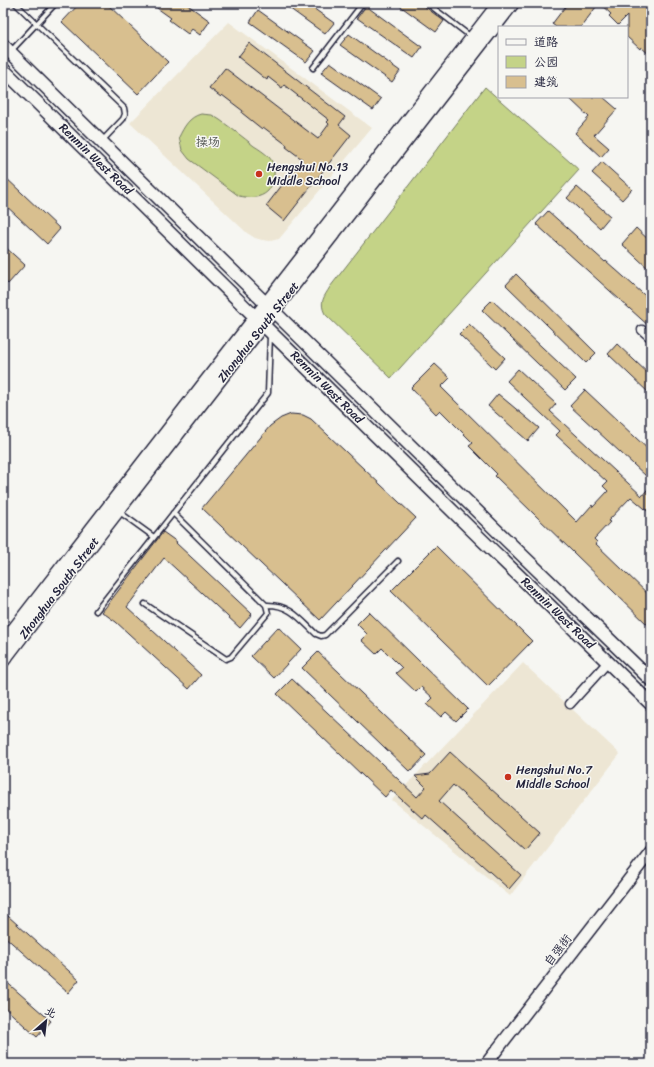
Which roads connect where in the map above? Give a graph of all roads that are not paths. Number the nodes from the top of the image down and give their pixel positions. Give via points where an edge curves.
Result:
1 (15, 3) edge
2 (56, 3) edge
3 (363, 3) edge
4 (427, 3) edge
5 (499, 3) edge
6 (513, 3) edge
7 (37, 24) junction
8 (472, 38) junction
9 (7, 49) edge
10 (313, 68) dead end
11 (3, 69) edge
12 (102, 141) junction
13 (270, 307) junction
14 (263, 324) junction
15 (642, 330) dead end
16 (651, 338) edge
17 (118, 511) junction
18 (173, 513) junction
19 (154, 537) junction
20 (398, 561) dead end
21 (145, 604) dead end
22 (266, 605) junction
23 (96, 611) dead end
24 (3, 643) edge
25 (3, 661) edge
26 (608, 662) junction
27 (651, 680) edge
28 (570, 704) dead end
29 (651, 704) edge
30 (651, 851) edge
31 (486, 1064) edge

1 - 7 lane
2 - 7 lane
3 - 10 lane
4 - 8 lane
5 - 8 main road, Zhonghua South Street
6 - 13 main road, Zhonghua South Street
7 - 9 lane
7 - 12 lane via 124,108 124,119
8 - 13 main road, Zhonghua South Street
9 - 12 main road, Renmin West Road
11 - 14 main road, Renmin West Road
12 - 13 main road, Renmin West Road
13 - 14 main road, Zhonghua South Street
13 - 27 main road, Renmin West Road
14 - 17 main road, Zhonghua South Street
14 - 18 lane via 268,393
14 - 24 main road, Zhonghua South Street
14 - 26 main road, Renmin West Road
15 - 16 street
17 - 19 lane
17 - 25 main road, Zhonghua South Street
18 - 19 lane
18 - 22 lane
19 - 23 lane
20 - 22 lane via 325,635 316,634 288,608 277,604
21 - 22 lane via 226,658 231,657 268,613
26 - 28 street
26 - 29 main road, Renmin West Road
30 - 31 street, 自强街

